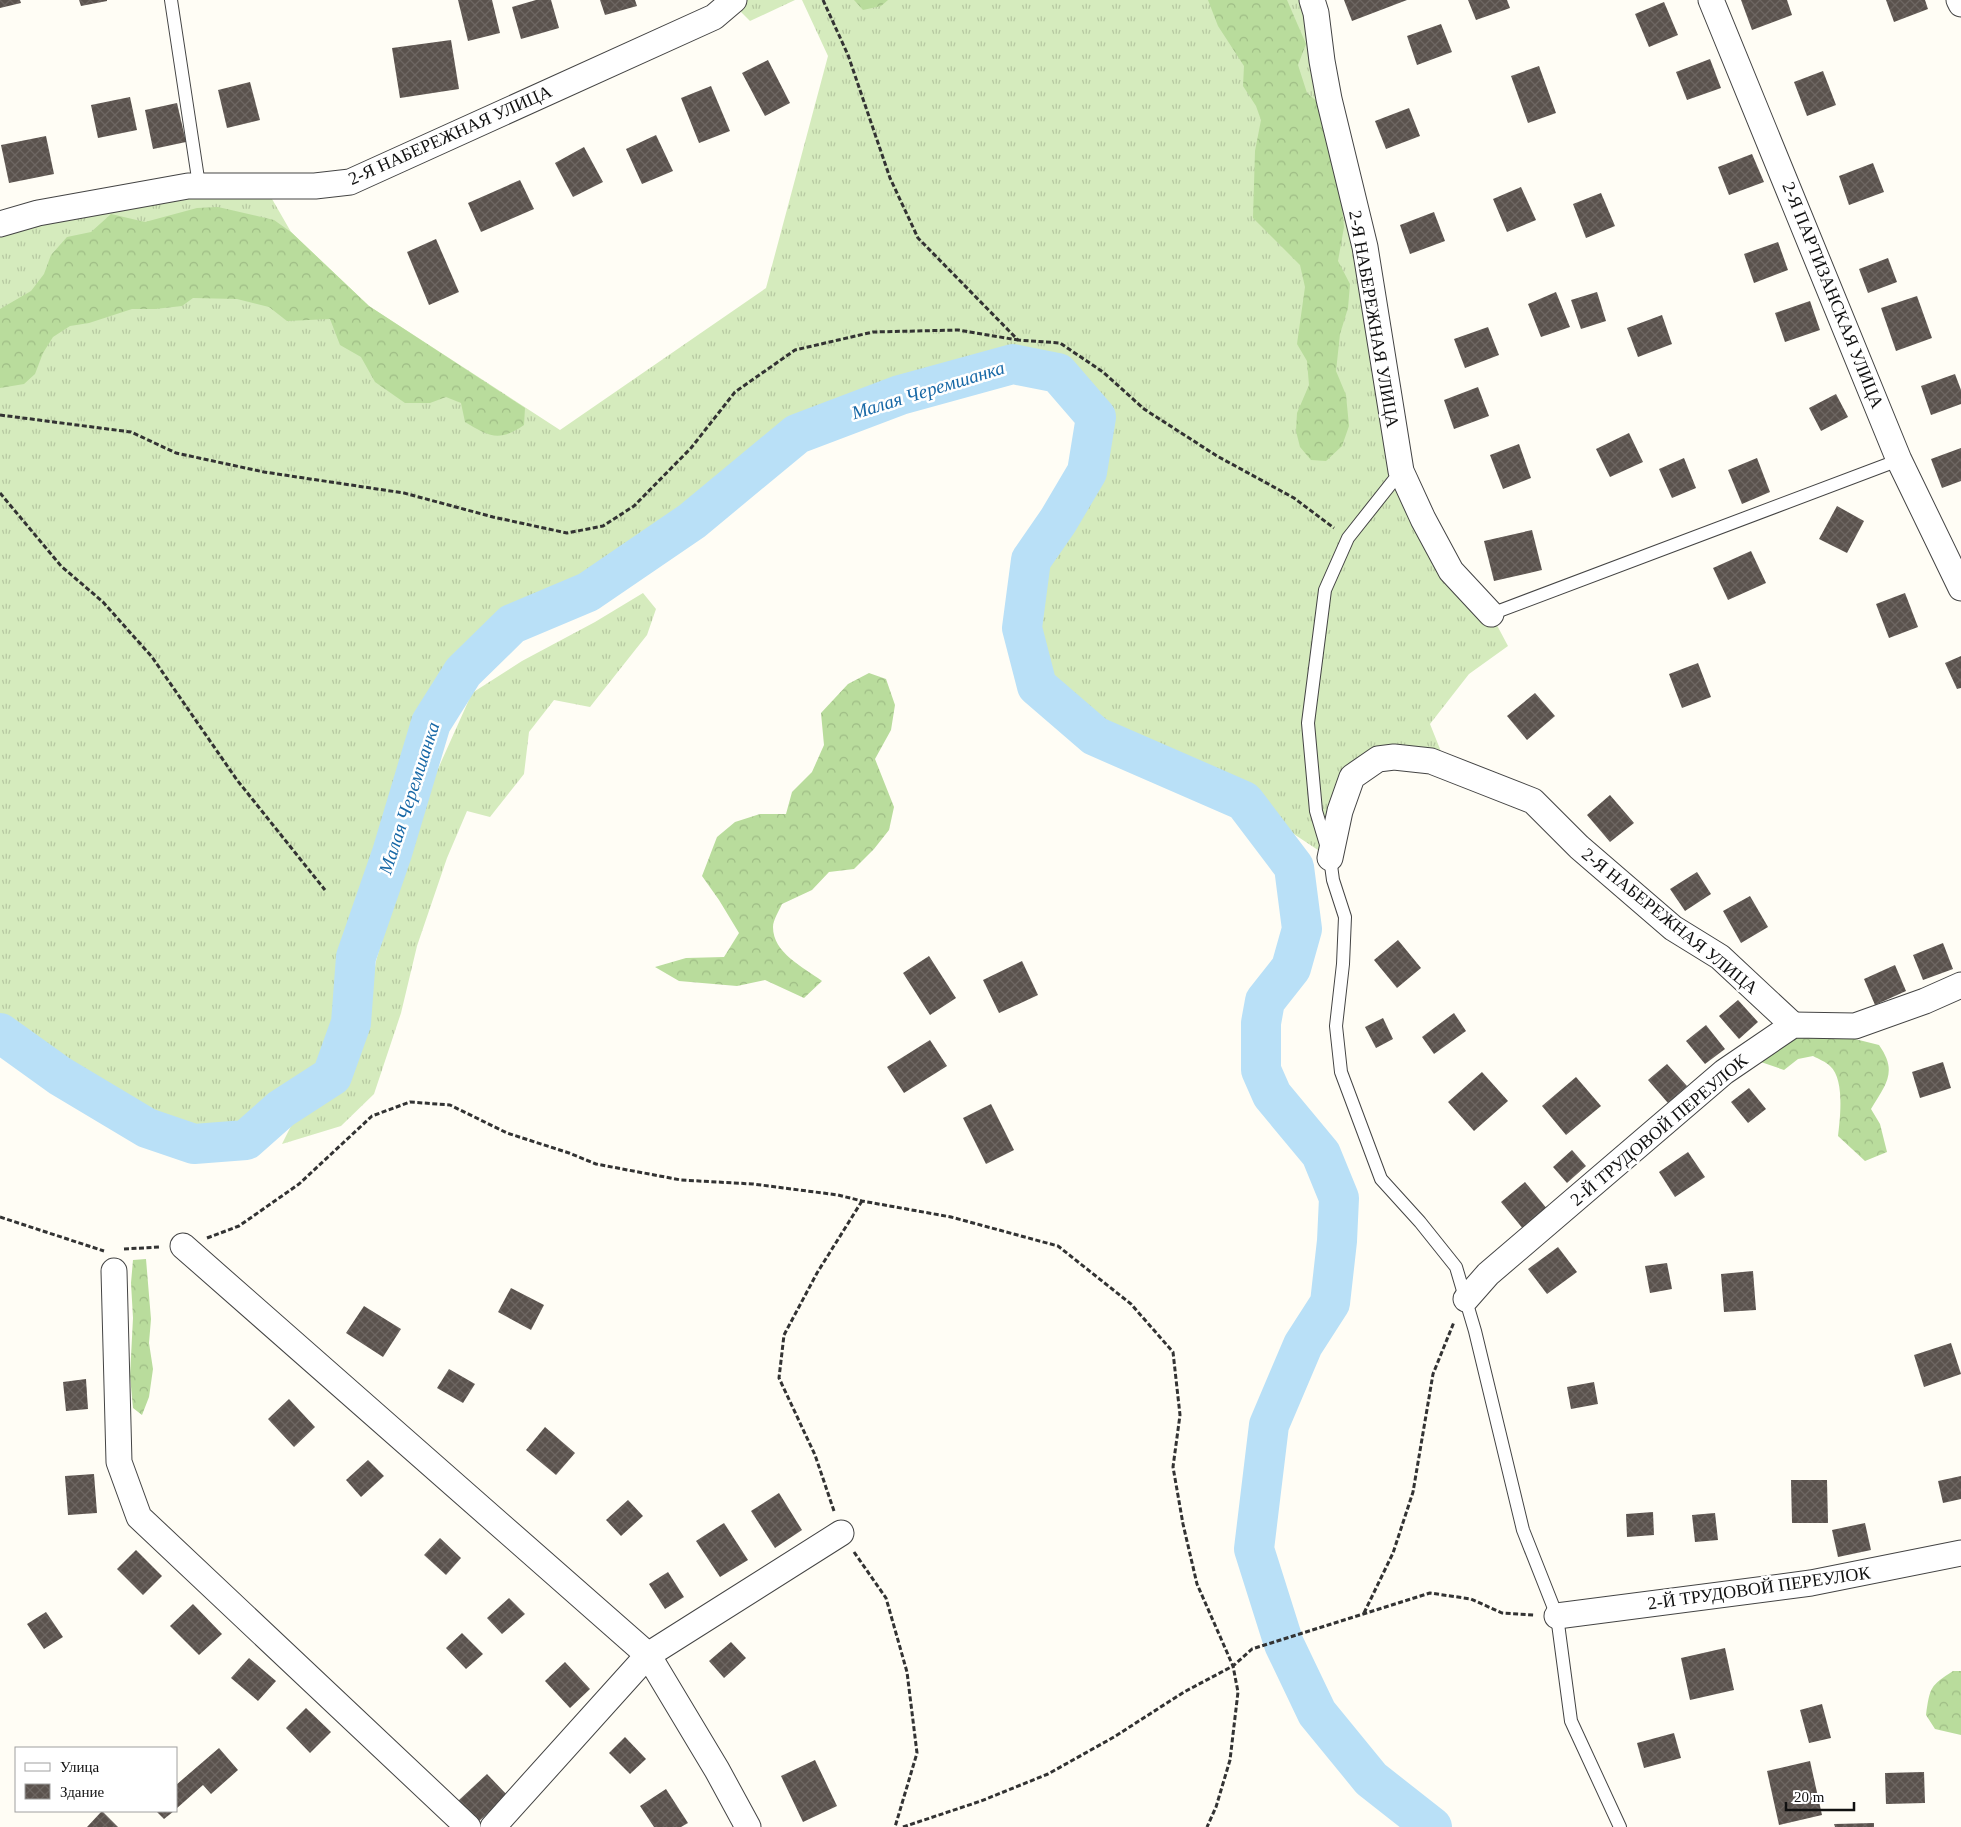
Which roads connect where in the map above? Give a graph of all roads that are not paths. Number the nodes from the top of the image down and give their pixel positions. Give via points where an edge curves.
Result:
1 (171, 0) edge
2 (734, 0) edge
3 (1312, 0) edge
4 (1711, 0) edge
5 (1959, 0) edge
6 (1961, 4) edge
7 (198, 185) junction
8 (0, 224) edge
9 (1899, 460) junction
10 (1402, 472) junction
11 (1961, 588) edge
12 (1491, 614) joint
13 (1330, 858) junction
14 (1961, 985) edge
15 (1793, 1025) junction
16 (183, 1246) road end
17 (113, 1255) road end
18 (1466, 1299) junction
19 (841, 1533) road end
20 (1961, 1553) edge
21 (1557, 1616) junction
22 (648, 1655) junction
23 (468, 1827) edge
24 (493, 1827) edge
25 (748, 1827) edge
26 (1620, 1827) edge

1 - 7 lane
2 - 7 street, 2-Я НАБЕРЕЖНАЯ УЛИЦА via 714,16 350,182 315,186
3 - 10 street, 2-Я НАБЕРЕЖНАЯ УЛИЦА via 1330,99 1365,247
4 - 9 street, 2-Я ПАРТИЗАНСКАЯ УЛИЦА
5 - 6 street
7 - 8 street, 2-Я НАБЕРЕЖНАЯ УЛИЦА via 38,213
9 - 11 street, 2-Я ПАРТИЗАНСКАЯ УЛИЦА
9 - 12 lane
10 - 12 street, 2-Я НАБЕРЕЖНАЯ УЛИЦА via 1451,571
10 - 13 lane via 1348,538 1325,590 1308,724 1316,811
13 - 15 street, 2-Я НАБЕРЕЖНАЯ УЛИЦА via 1352,777 1378,759 1394,757 1431,761 1532,801 1600,866 1673,928 1720,957
13 - 18 lane via 1333,880 1345,917 1336,1026 1341,1072 1381,1178 1456,1267
14 - 15 street via 1855,1026
15 - 18 street, 2-Й ТРУДОВОЙ ПЕРЕУЛОК via 1724,1072 1488,1274
16 - 22 street
17 - 23 street via 119,1462 140,1517
18 - 21 lane via 1523,1530
19 - 22 street
20 - 21 street, 2-Й ТРУДОВОЙ ПЕРЕУЛОК via 1811,1583
21 - 26 lane via 1571,1721
22 - 24 street
22 - 25 street

